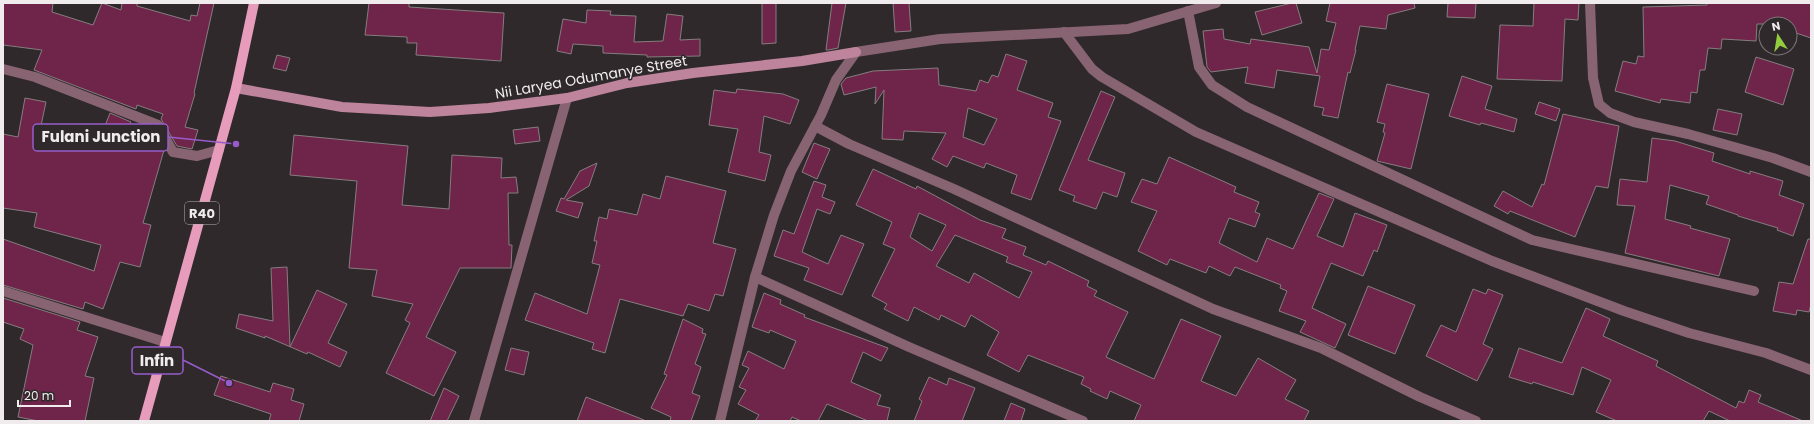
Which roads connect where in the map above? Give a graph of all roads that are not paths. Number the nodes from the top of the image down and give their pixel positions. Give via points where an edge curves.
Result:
1 (254, 3) edge
2 (1216, 3) edge
3 (1590, 3) edge
4 (1188, 11) junction
5 (1064, 32) junction
6 (856, 52) junction
7 (3, 70) edge
8 (236, 88) junction
9 (567, 98) junction
10 (815, 126) junction
11 (219, 150) junction
12 (1811, 172) edge
13 (755, 277) junction
14 (3, 291) edge
15 (1754, 291) dead end
16 (165, 342) junction
17 (1811, 370) edge
18 (144, 421) edge
19 (474, 421) edge
20 (720, 421) edge
21 (1083, 421) edge
22 (1476, 421) edge

1 - 8 main road, R40
2 - 4 street
3 - 12 street via 1593,78 1599,104 1610,113 1634,122 1773,158
4 - 5 street via 1128,29
4 - 15 street via 1199,67 1212,85 1248,107 1532,240
5 - 6 street via 940,39
5 - 17 street via 1092,69 1102,77 1196,132 1492,261 1624,311 1689,333 1766,353
6 - 9 street, Nii Laryea Odumanye Street via 627,83
6 - 10 street via 836,80
7 - 11 street via 35,77 158,125 173,152 198,156
8 - 9 street, Nii Laryea Odumanye Street via 342,107 430,112 489,108
8 - 11 main road, R40
9 - 19 street
10 - 13 street via 790,171
10 - 22 street via 849,144 954,189 1213,309 1321,348 1420,397
11 - 16 main road, R40
13 - 20 street
13 - 21 street via 909,347
14 - 16 street
16 - 18 main road, R40

